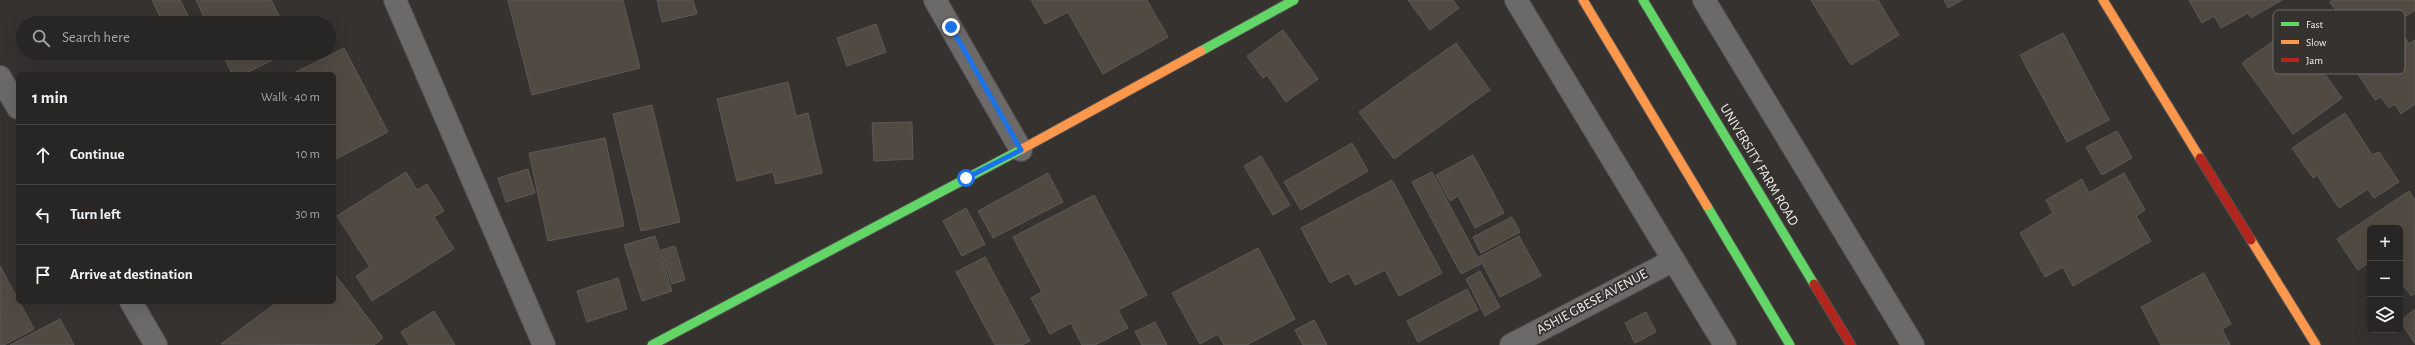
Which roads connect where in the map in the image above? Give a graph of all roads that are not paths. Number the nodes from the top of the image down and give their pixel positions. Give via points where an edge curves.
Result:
1 (395, 0) edge
2 (935, 0) edge
3 (1294, 0) edge
4 (1516, 0) edge
5 (1583, 0) edge
6 (1643, 0) edge
7 (1704, 0) edge
8 (2103, 0) edge
9 (0, 77) edge
10 (16, 105) edge
11 (1021, 150) junction
12 (1674, 260) junction
13 (132, 304) edge
14 (156, 345) edge
15 (544, 345) edge
16 (652, 345) edge
17 (1511, 345) edge
18 (1725, 345) edge
19 (1790, 345) edge
20 (1851, 345) edge
21 (1913, 345) edge
22 (2316, 345) edge

1 - 15 street
2 - 11 street
3 - 11 street
4 - 12 street
5 - 19 street
6 - 20 street, UNIVERSITY FARM ROAD
7 - 21 street
8 - 22 street
9 - 10 street
11 - 16 street
12 - 17 street, ASHIE GBESE AVENUE
12 - 18 street
13 - 14 street

